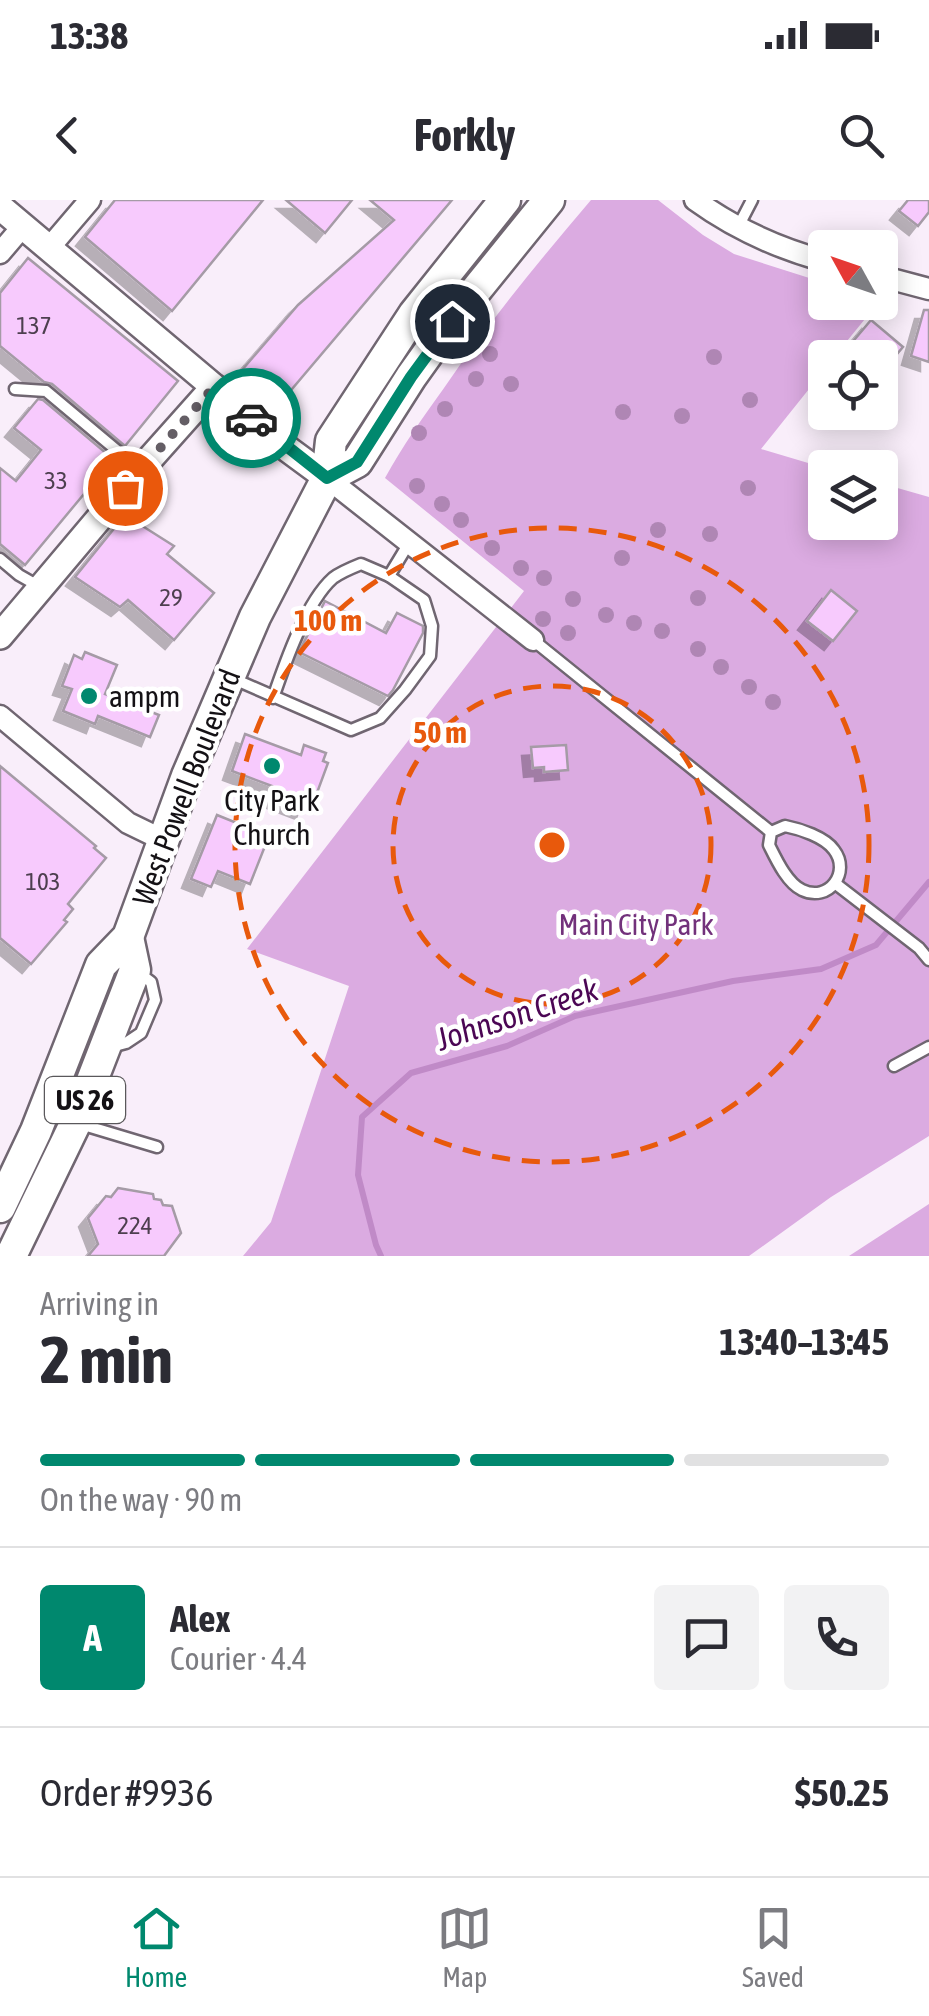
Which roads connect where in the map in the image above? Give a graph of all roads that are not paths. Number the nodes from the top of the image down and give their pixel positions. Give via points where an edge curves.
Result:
1 (90, 200) edge
2 (550, 200) edge
3 (695, 200) edge
4 (752, 200) edge
5 (502, 201) edge
6 (0, 207) edge
7 (23, 226) junction
8 (738, 228) junction
9 (49, 248) junction
10 (0, 253) edge
11 (808, 256) edge
12 (898, 281) edge
13 (929, 289) edge
14 (452, 321) junction
15 (214, 387) junction
16 (15, 389) dead end
17 (140, 470) junction
18 (327, 478) junction
19 (410, 541) junction
20 (0, 560) edge
21 (389, 576) junction
22 (41, 587) junction
23 (5, 620) edge
24 (533, 640) joint
25 (228, 676) junction
26 (273, 698) junction
27 (0, 716) edge
28 (771, 832) junction
29 (164, 840) junction
30 (836, 884) junction
31 (128, 937) junction
32 (929, 960) edge
33 (929, 1047) edge
34 (894, 1066) dead end
35 (76, 1122) junction
36 (156, 1148) dead end
37 (0, 1207) edge
38 (11, 1256) edge

1 - 9 street
2 - 14 main road, US 26
3 - 8 street
4 - 8 lane
5 - 14 main road via 500,232 450,294
5 - 18 main road, US 26 via 374,372 331,441
6 - 7 street
7 - 9 street
7 - 10 street
8 - 11 street
9 - 15 street
12 - 13 street
14 - 18 main road, US 26 via 357,462
15 - 17 street
15 - 18 street
16 - 17 lane via 46,390
17 - 22 street
18 - 19 street
18 - 25 main road, West Powell Boulevard / US 26
19 - 21 lane
19 - 24 street
20 - 22 lane
21 - 26 lane via 361,564 336,575 320,592
21 - 26 lane via 424,600 432,626 430,656 380,718 351,730
22 - 23 street
24 - 28 lane
25 - 26 lane
25 - 29 main road, West Powell Boulevard / US 26
27 - 29 street via 128,823
28 - 30 lane via 777,861 802,890 824,892
28 - 30 lane via 797,828 832,846 840,859
29 - 31 main road, West Powell Boulevard / US 26
30 - 32 lane
31 - 35 main road, West Powell Boulevard / US 26 via 135,970
31 - 37 main road, West Powell Boulevard / US 26 via 101,966
33 - 34 lane
35 - 36 lane
35 - 38 main road, West Powell Boulevard / US 26

